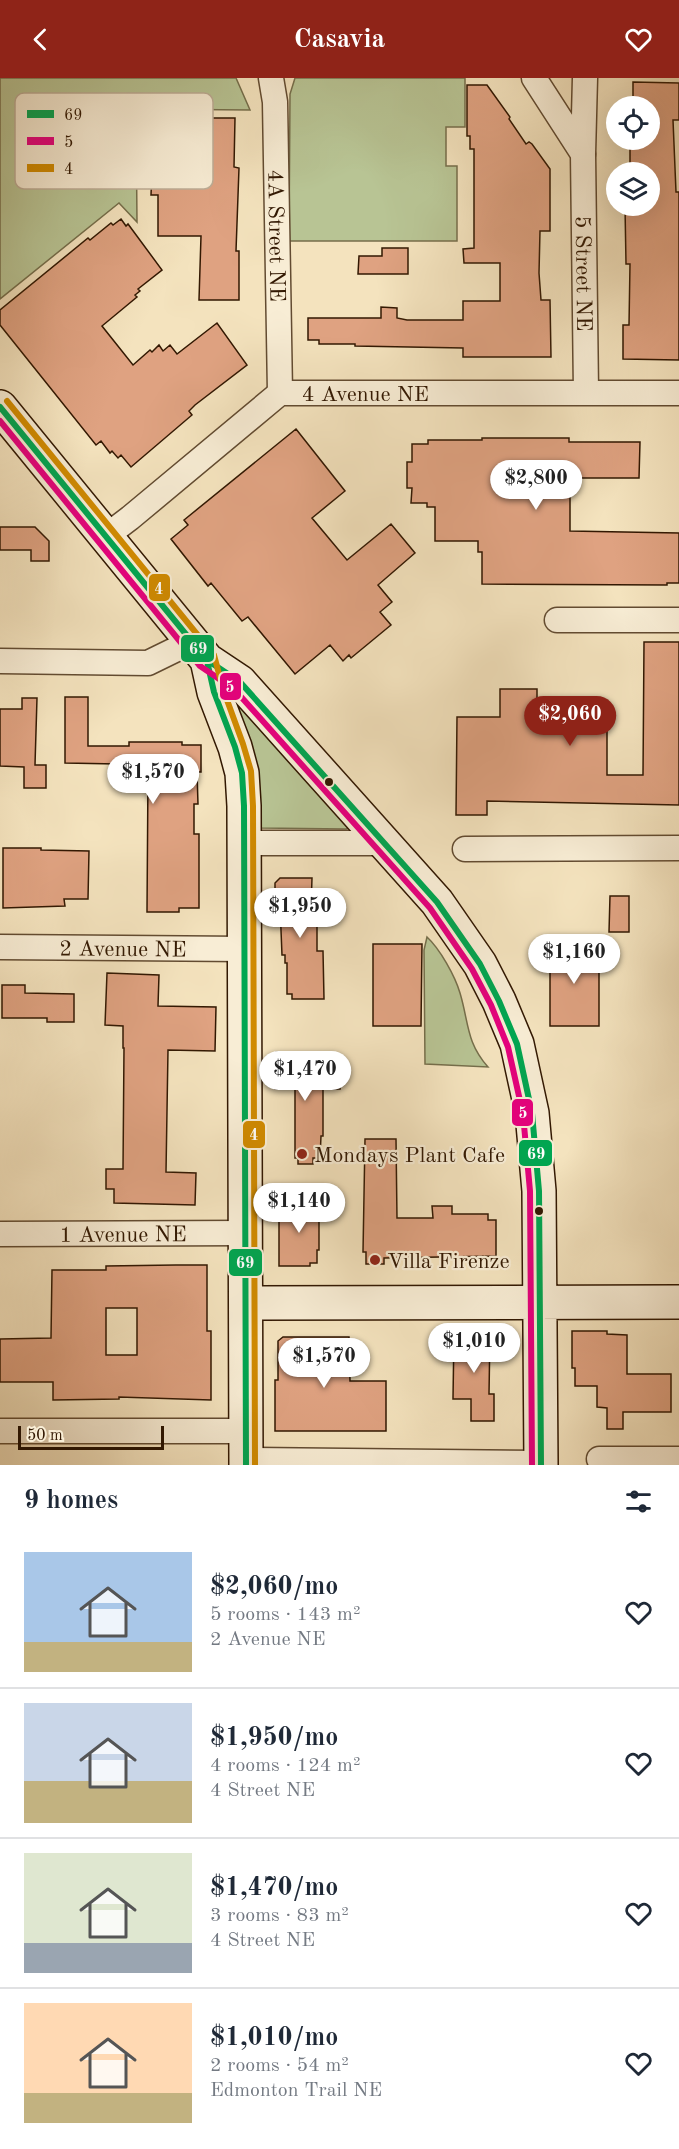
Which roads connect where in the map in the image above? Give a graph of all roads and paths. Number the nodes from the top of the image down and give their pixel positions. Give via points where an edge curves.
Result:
1 (271, 78) edge
2 (534, 78) edge
3 (585, 78) edge
4 (584, 154) junction
5 (586, 392) junction
6 (280, 393) junction
7 (679, 393) edge
8 (0, 407) edge
9 (105, 537) junction
10 (557, 620) dead end
11 (679, 620) edge
12 (200, 651) junction
13 (0, 661) edge
14 (244, 843) junction
15 (386, 843) junction
16 (679, 848) edge
17 (465, 849) dead end
18 (0, 948) edge
19 (245, 949) junction
20 (245, 1233) junction
21 (0, 1234) edge
22 (679, 1302) edge
23 (246, 1303) junction
24 (540, 1303) junction
25 (0, 1431) edge
26 (246, 1452) edge
27 (599, 1459) dead end
28 (679, 1459) edge
29 (541, 1464) edge

1 - 6 street, 4A Street NE via 275,102
2 - 4 street
3 - 4 street, 5 Street NE
4 - 5 street, 5 Street NE
5 - 6 street, 4 Avenue NE
5 - 7 street, 4 Avenue NE
6 - 9 street, 4 Avenue NE
8 - 9 main road
9 - 12 main road
10 - 11 street
12 - 13 street via 148,663
12 - 14 main road via 242,773
12 - 15 main road via 240,682
14 - 15 street
14 - 19 main road
15 - 24 main road via 437,902 480,964 517,1044 532,1113 538,1180
16 - 17 street
18 - 19 street, 2 Avenue NE
19 - 20 main road
20 - 21 street, 1 Avenue NE
20 - 23 main road
22 - 24 main road
23 - 24 main road
23 - 26 main road
24 - 29 main road
25 - 26 street
26 - 29 street
27 - 28 street

